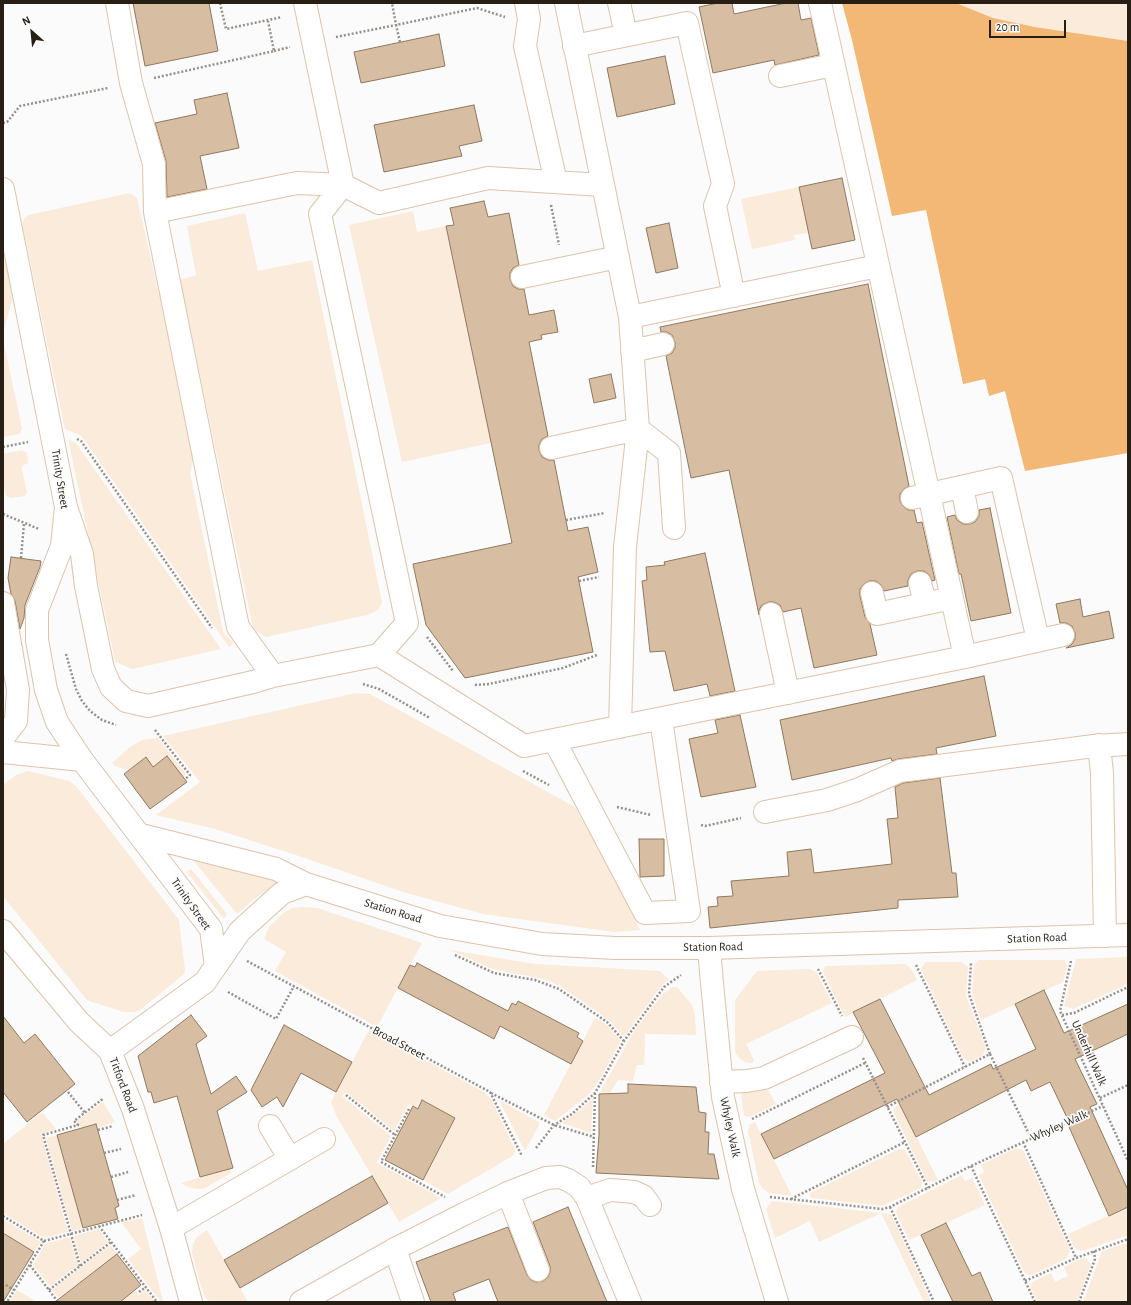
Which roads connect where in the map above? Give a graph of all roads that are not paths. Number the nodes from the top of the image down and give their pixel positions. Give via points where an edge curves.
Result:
1 (117, 3) edge
2 (305, 3) edge
3 (566, 3) edge
4 (619, 3) edge
5 (820, 3) edge
6 (527, 8) edge
7 (626, 36) junction
8 (574, 46) junction
9 (833, 65) junction
10 (780, 76) dead end
11 (551, 182) junction
12 (343, 185) junction
13 (603, 186) junction
14 (3, 189) edge
15 (155, 212) junction
16 (618, 257) junction
17 (878, 266) junction
18 (522, 277) dead end
19 (734, 296) junction
20 (630, 317) junction
21 (663, 344) dead end
22 (632, 350) junction
23 (638, 429) junction
24 (551, 448) dead end
25 (962, 487) junction
26 (920, 496) junction
27 (66, 507) junction
28 (967, 512) dead end
29 (674, 528) dead end
30 (872, 593) dead end
31 (952, 598) junction
32 (3, 603) edge
33 (771, 614) dead end
34 (1063, 635) dead end
35 (1038, 640) junction
36 (379, 654) junction
37 (965, 657) junction
38 (273, 676) junction
39 (788, 693) junction
40 (661, 719) junction
41 (620, 727) junction
42 (3, 738) edge
43 (554, 740) junction
44 (1128, 744) edge
45 (1099, 745) junction
46 (3, 752) edge
47 (82, 760) junction
48 (765, 812) road end
49 (141, 835) junction
50 (306, 884) junction
51 (4, 934) edge
52 (1128, 935) edge
53 (1105, 936) junction
54 (710, 948) junction
55 (216, 966) junction
56 (852, 1037) road end
57 (110, 1051) junction
58 (722, 1082) junction
59 (270, 1126) dead end
60 (324, 1139) dead end
61 (290, 1159) junction
62 (508, 1193) junction
63 (587, 1198) junction
64 (650, 1205) dead end
65 (171, 1228) junction
66 (395, 1249) junction
67 (538, 1270) dead end
68 (191, 1302) edge
69 (301, 1302) edge
70 (413, 1302) edge
71 (630, 1302) edge
72 (778, 1302) edge

1 - 15 main road via 131,34 131,83 154,164
2 - 12 main road
3 - 8 main road
4 - 7 main road
5 - 9 main road
6 - 11 main road via 529,20 525,46
7 - 8 main road
7 - 19 main road via 687,23 723,184 715,206
8 - 13 main road
9 - 10 main road
9 - 17 main road
11 - 12 main road via 488,178 379,203
11 - 13 main road
12 - 15 main road via 297,183
12 - 36 main road via 320,214 407,623
13 - 16 main road
14 - 27 main road, Trinity Street
15 - 38 main road via 238,627
16 - 18 main road
16 - 20 main road
17 - 19 main road via 856,279
17 - 26 main road
19 - 20 main road
20 - 22 main road
21 - 22 main road
22 - 23 main road
23 - 24 main road
23 - 29 main road via 669,453
23 - 41 main road via 625,546
25 - 26 main road
25 - 28 main road
25 - 35 main road via 1001,478
26 - 31 main road
27 - 38 main road via 82,554 103,669 111,687 126,701 148,706
27 - 47 main road, Trinity Street via 62,546 37,610 37,640 46,690 57,722
30 - 31 main road via 877,614 923,593
31 - 37 main road
32 - 42 main road via 18,690 16,722
33 - 39 main road
34 - 35 main road
35 - 37 main road
36 - 38 main road
36 - 43 main road via 524,746
37 - 39 main road
39 - 40 main road
40 - 41 main road
40 - 43 main road via 689,911 646,913
41 - 43 main road
44 - 45 main road
45 - 48 main road via 900,771 827,800
45 - 53 main road via 1102,773
46 - 47 main road
47 - 49 main road, Trinity Street
49 - 50 main road, Station Road via 276,869
49 - 55 main road, Trinity Street via 211,928
50 - 54 main road, Station Road via 440,926 542,944 615,948
50 - 55 main road via 282,893 240,931
51 - 57 main road, Titford Road via 79,1022
52 - 53 main road, Station Road
53 - 54 main road, Station Road
54 - 58 main road, Whyley Walk
55 - 57 main road via 205,982
56 - 58 main road via 764,1078
57 - 65 main road, Titford Road via 133,1109
58 - 72 main road, Whyley Walk via 743,1189
59 - 61 main road
60 - 61 main road
61 - 65 main road
62 - 63 main road via 546,1178 560,1177 579,1187
62 - 66 main road
62 - 67 main road
63 - 64 main road via 610,1190 634,1192 643,1196
63 - 71 main road
65 - 68 main road, Titford Road
66 - 69 main road
66 - 70 main road

